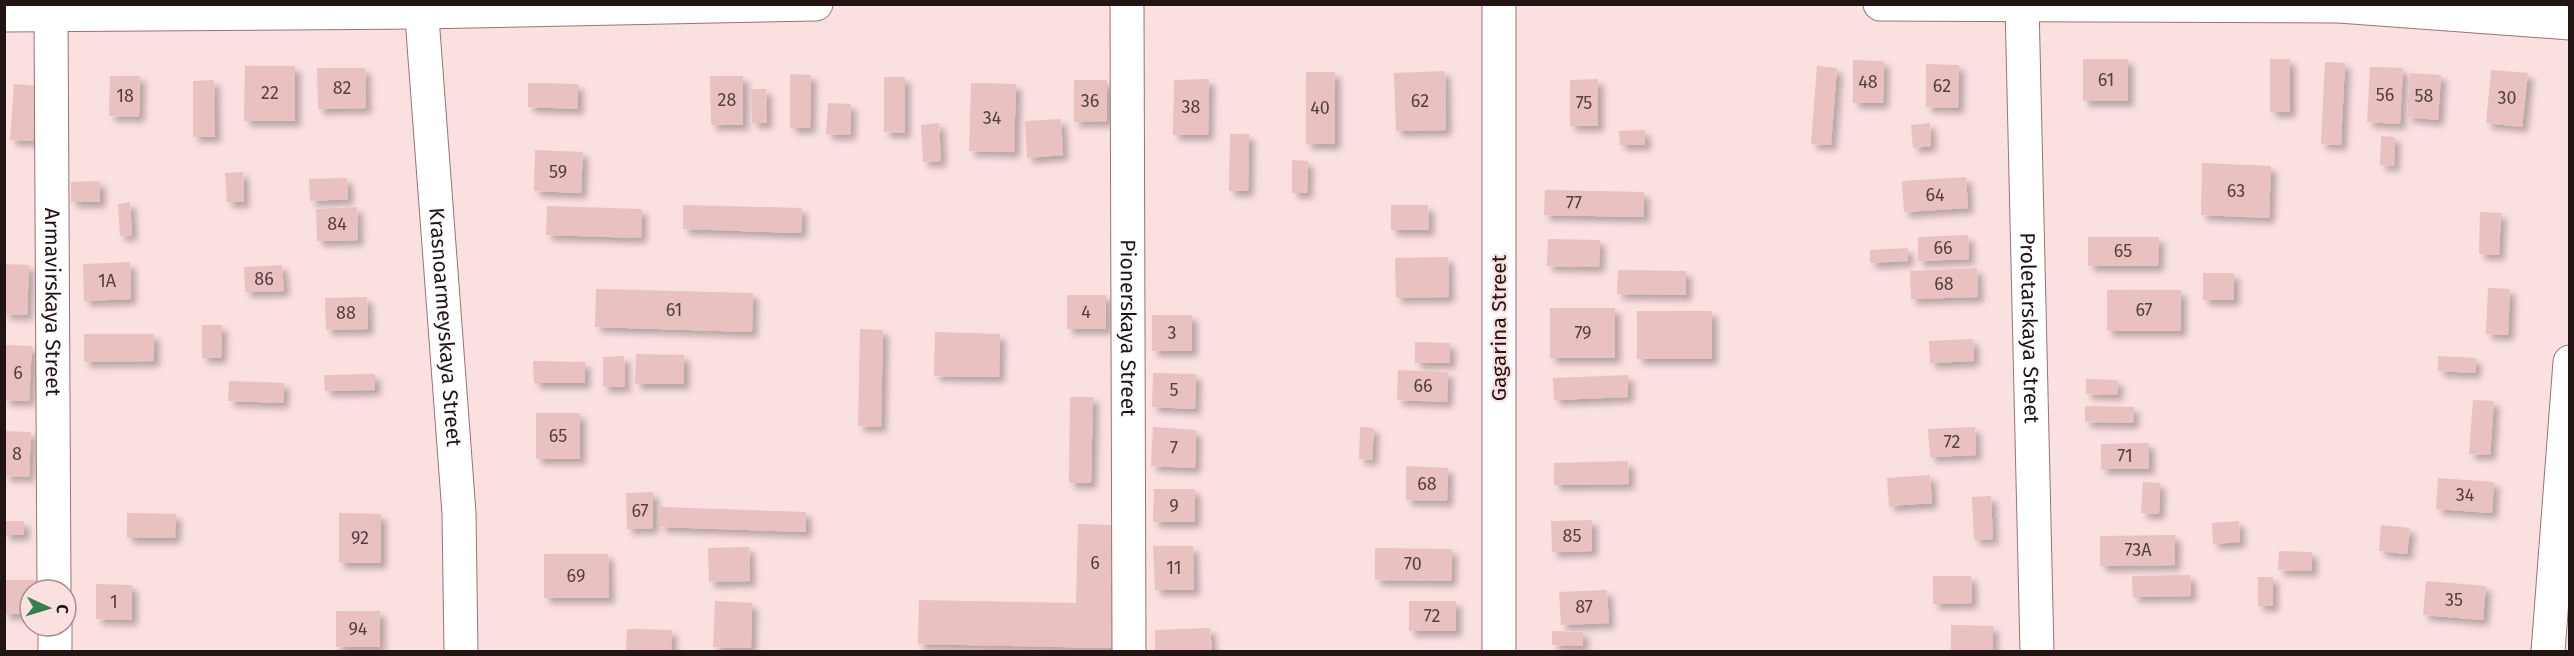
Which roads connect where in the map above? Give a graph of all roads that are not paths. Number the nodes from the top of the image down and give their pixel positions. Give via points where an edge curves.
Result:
1 (816, 4) edge
2 (1127, 4) edge
3 (1499, 4) edge
4 (1880, 4) edge
5 (2022, 5) edge
6 (2339, 5) edge
7 (421, 8) edge
8 (51, 14) junction
9 (4, 15) edge
10 (2570, 23) edge
11 (2570, 362) edge
12 (54, 578) edge
13 (461, 651) edge
14 (1129, 651) edge
15 (1499, 651) edge
16 (2037, 651) edge
17 (2548, 651) edge

1 - 7 street
2 - 14 street, Pionerskaya Street
3 - 15 street, Gagarina Street
4 - 5 street
5 - 6 street
5 - 16 street, Proletarskaya Street
6 - 10 street
7 - 8 street
7 - 13 street, Krasnoarmeyskaya Street via 459,513
8 - 9 street
8 - 12 street, Armavirskaya Street
11 - 17 street

